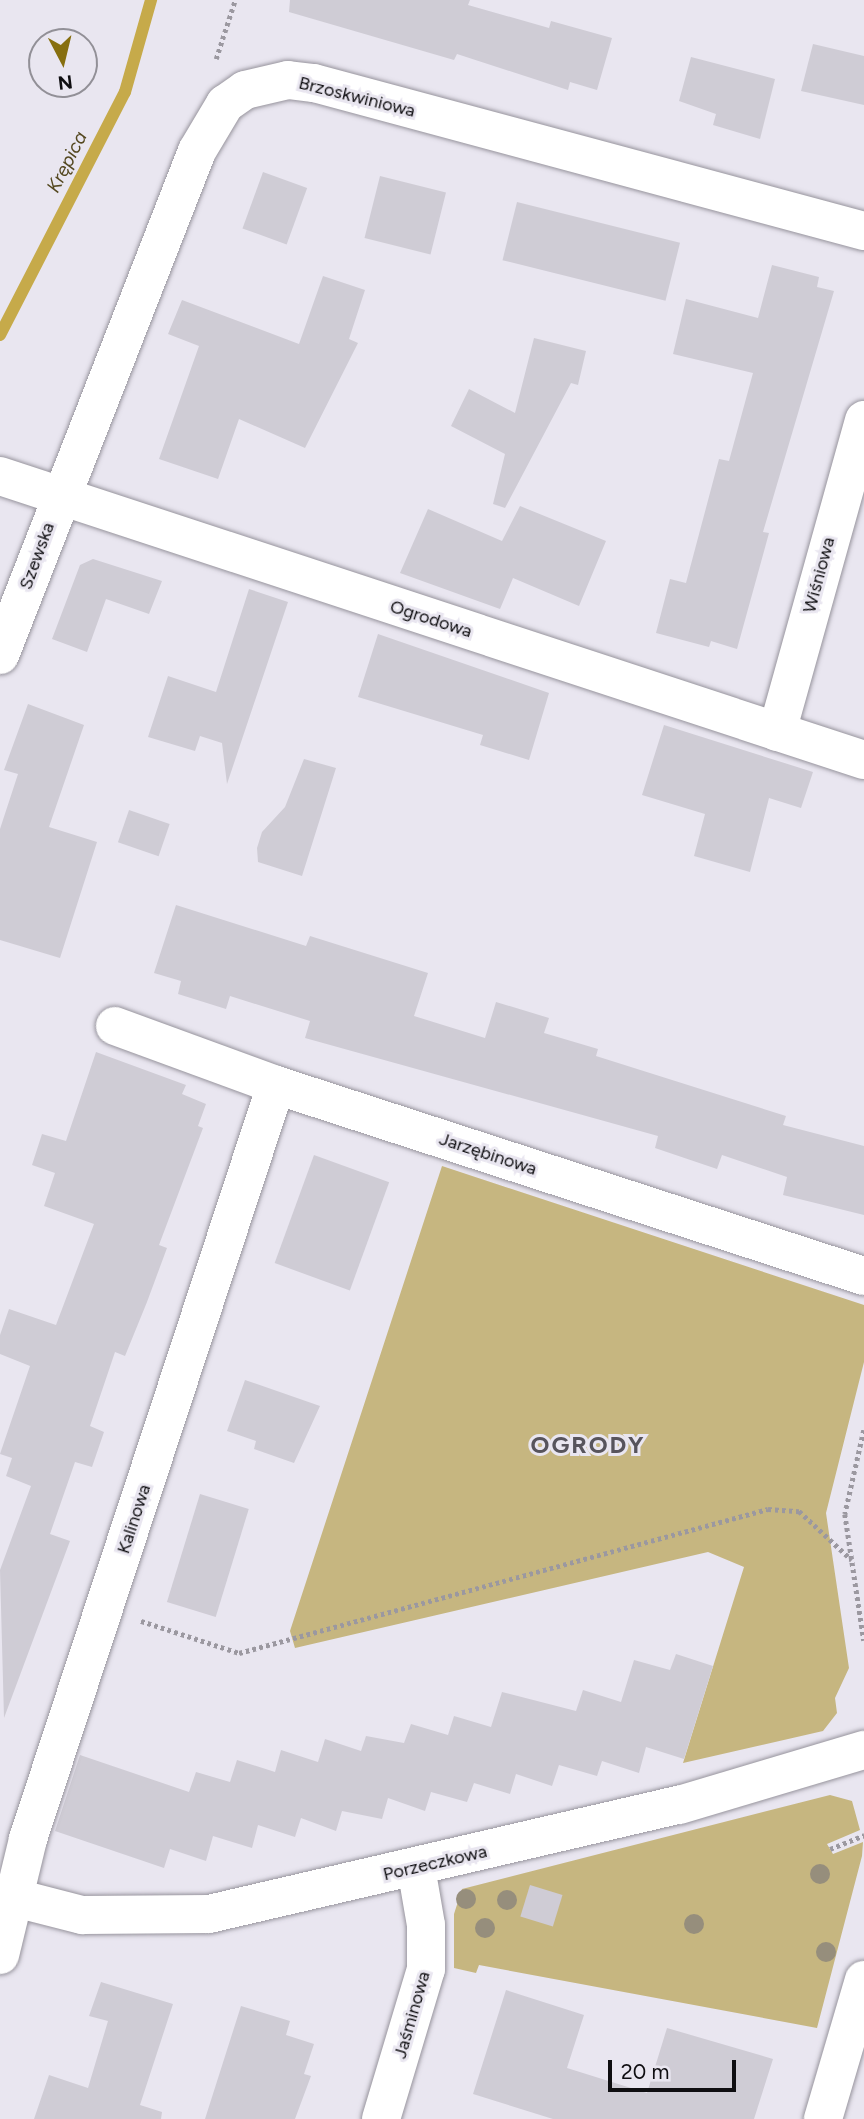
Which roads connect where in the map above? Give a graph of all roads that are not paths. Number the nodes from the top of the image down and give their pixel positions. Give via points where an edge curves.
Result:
1 (864, 231) edge
2 (864, 420) edge
3 (0, 476) edge
4 (59, 495) junction
5 (0, 655) edge
6 (777, 732) junction
7 (864, 760) edge
8 (115, 1026) dead end
9 (276, 1085) junction
10 (864, 1276) edge
11 (864, 1750) edge
12 (416, 1867) junction
13 (6, 1896) edge
14 (0, 1955) edge
15 (864, 1980) edge
16 (381, 2119) edge
17 (823, 2119) edge

1 - 4 street, Brzoskwiniowa via 314,83 264,83 225,104 210,124
2 - 6 street, Wiśniowa
3 - 4 street, Ogrodowa
4 - 5 street, Szewska
4 - 6 street, Ogrodowa
6 - 7 street, Ogrodowa
8 - 9 street, Jarzębinowa
9 - 10 street, Jarzębinowa
9 - 13 street, Kalinowa
11 - 12 street, Porzeczkowa via 680,1805
12 - 13 street, Porzeczkowa via 252,1906 165,1919 82,1915
12 - 16 street, Jaśminowa via 426,1925 426,1969
13 - 14 street, Kalinowa
15 - 17 street

